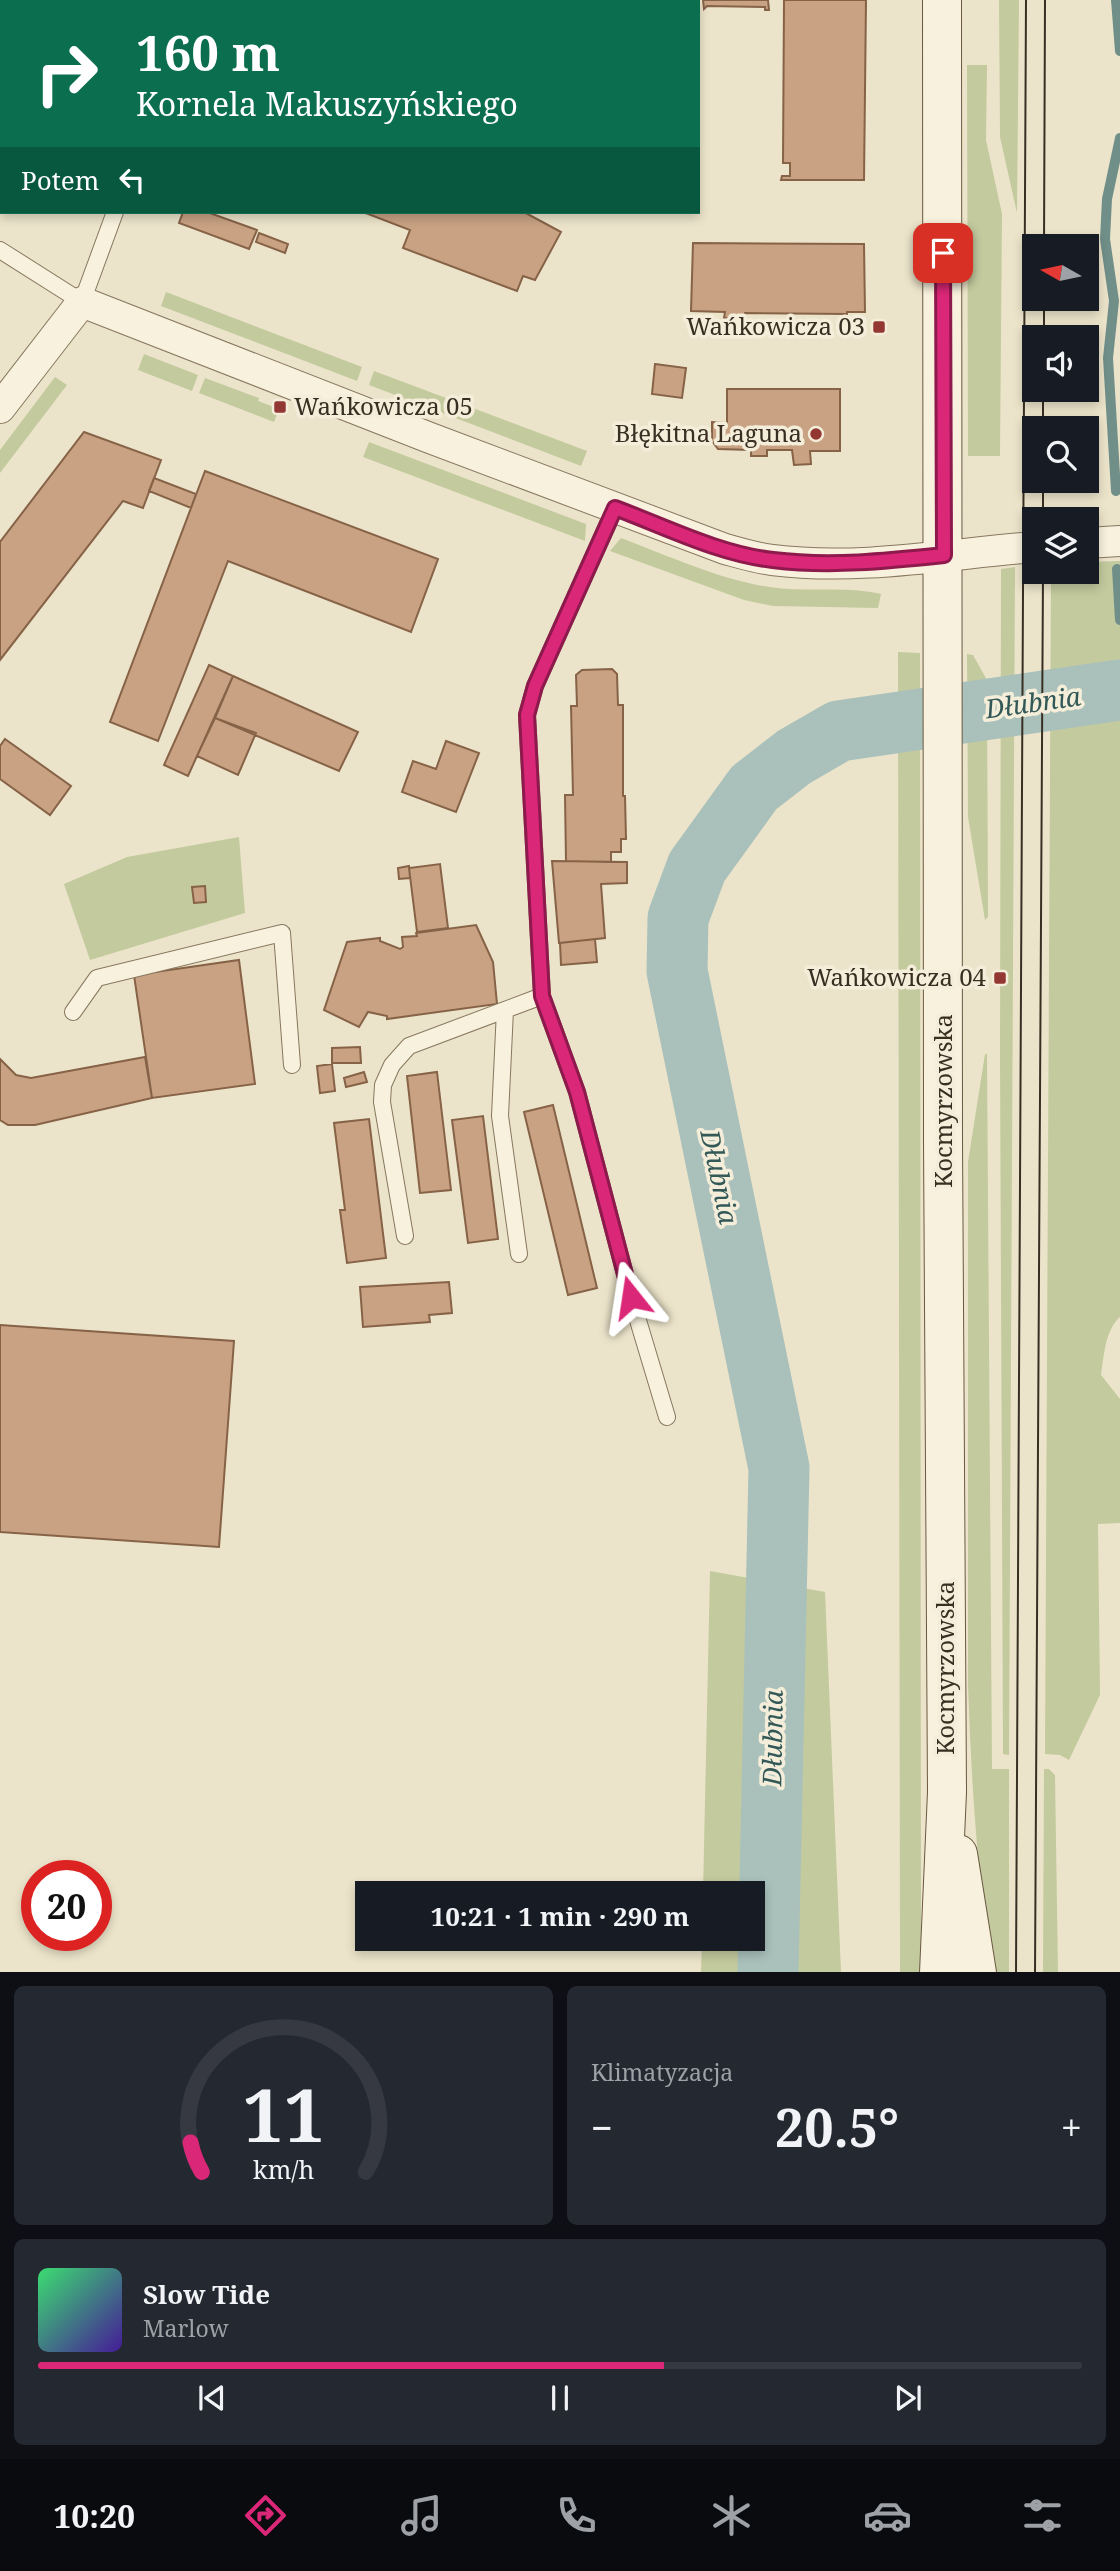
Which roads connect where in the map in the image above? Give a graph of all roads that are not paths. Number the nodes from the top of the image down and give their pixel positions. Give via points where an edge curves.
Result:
1 (943, 0) edge
2 (114, 214) edge
3 (0, 250) edge
4 (82, 302) junction
5 (0, 408) edge
6 (615, 508) junction
7 (1120, 541) edge
8 (1099, 542) edge
9 (1022, 548) edge
10 (944, 555) junction
11 (542, 996) junction
12 (505, 1010) junction
13 (73, 1012) dead end
14 (292, 1065) dead end
15 (405, 1236) dead end
16 (519, 1254) dead end
17 (667, 1417) dead end
18 (947, 1792) junction
19 (939, 1972) edge
20 (976, 1972) edge

1 - 10 main road, Kocmyrzowska
2 - 4 lane
3 - 4 lane
4 - 5 street
4 - 6 street
6 - 10 street via 725,549 771,560 824,563
6 - 11 lane via 535,686 527,715
7 - 8 street
9 - 10 street
10 - 18 main road, Kocmyrzowska
11 - 12 lane
11 - 17 lane via 577,1092
12 - 15 lane via 409,1046 392,1065 383,1085
12 - 16 lane via 500,1116
13 - 14 lane via 97,978 282,933
18 - 19 main road, Kocmyrzowska
18 - 20 main road, Kocmyrzowska

